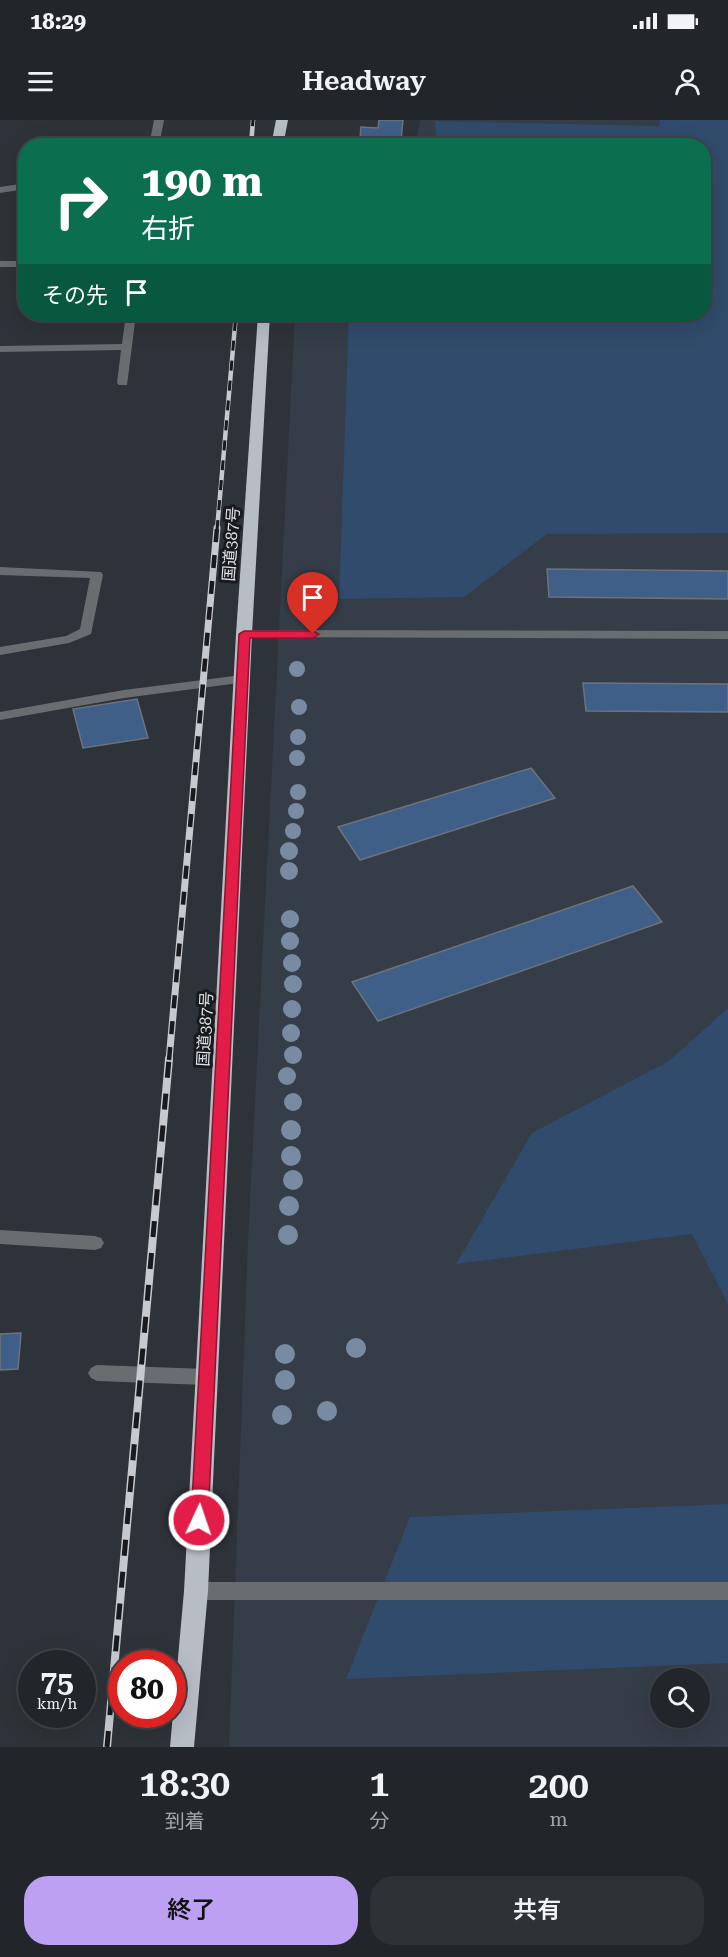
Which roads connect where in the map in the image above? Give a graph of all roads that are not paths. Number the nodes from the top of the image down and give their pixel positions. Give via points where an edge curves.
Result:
1 (159, 120) edge
2 (282, 120) edge
3 (156, 138) edge
4 (279, 138) edge
5 (18, 187) edge
6 (0, 190) edge
7 (0, 264) edge
8 (18, 264) edge
9 (129, 321) edge
10 (264, 321) edge
11 (125, 348) junction
12 (0, 349) edge
13 (123, 383) dead end
14 (0, 572) edge
15 (244, 634) junction
16 (728, 635) edge
17 (0, 651) edge
18 (242, 679) junction
19 (0, 716) edge
20 (0, 1237) edge
21 (95, 1243) dead end
22 (97, 1373) dead end
23 (206, 1377) junction
24 (196, 1591) junction
25 (728, 1591) edge
26 (182, 1747) edge

1 - 3 street
2 - 4 highway
5 - 6 street
7 - 8 street
9 - 11 street
10 - 15 highway, 国道387号
11 - 12 street
11 - 13 street
14 - 17 street via 97,576 86,632 69,639
15 - 16 street
15 - 18 highway, 国道387号
18 - 19 street via 124,694
18 - 23 highway, 国道387号
20 - 21 street
22 - 23 street
23 - 24 highway, 国道387号
24 - 25 street
24 - 26 highway, 国道387号

